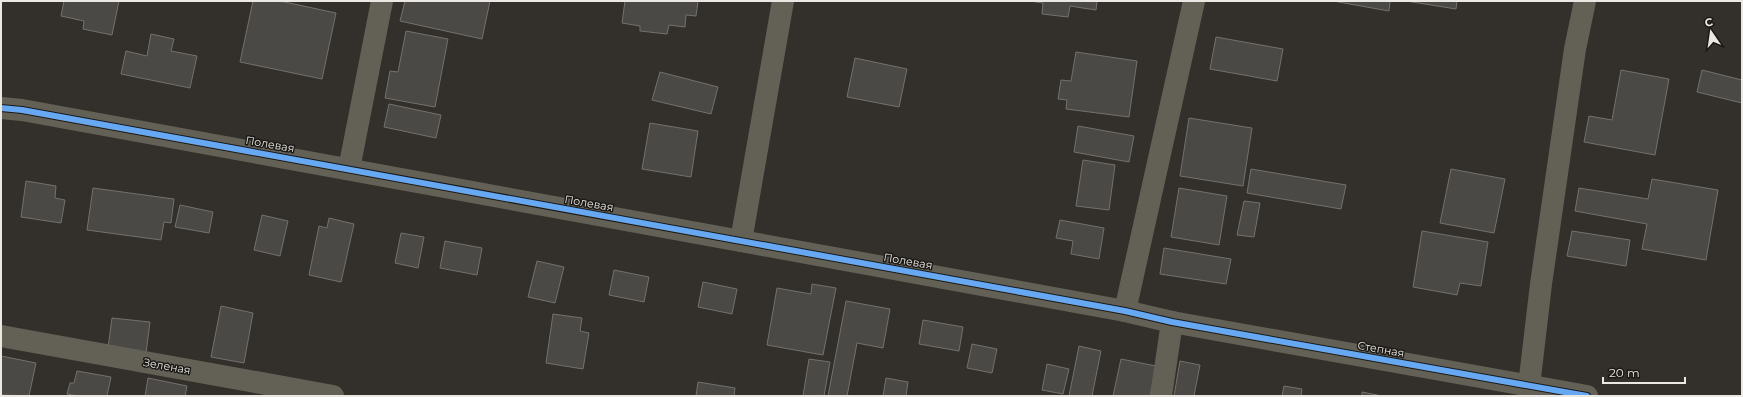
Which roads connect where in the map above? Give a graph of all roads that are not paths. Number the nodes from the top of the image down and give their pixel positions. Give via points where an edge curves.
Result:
1 (382, 1) edge
2 (783, 1) edge
3 (1194, 1) edge
4 (1585, 1) edge
5 (1, 108) edge
6 (349, 168) junction
7 (741, 241) junction
8 (1125, 311) junction
9 (1172, 322) junction
10 (1, 336) edge
11 (1529, 386) junction
12 (333, 396) edge
13 (1161, 396) edge
14 (1587, 396) edge

1 - 6 street
2 - 7 street
3 - 8 street
4 - 11 street via 1541,284
5 - 6 street, Полевая
6 - 7 street, Полевая
7 - 8 street, Полевая
8 - 9 street, Полевая
9 - 11 street, Степная
9 - 13 street
10 - 12 street, Зеленая
11 - 14 street, Степная

